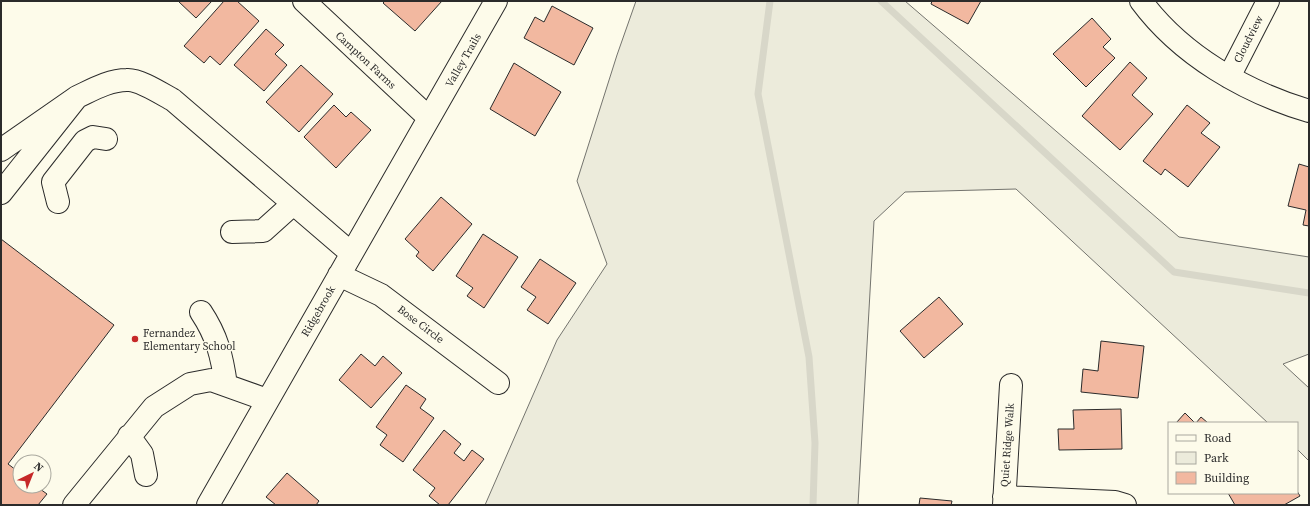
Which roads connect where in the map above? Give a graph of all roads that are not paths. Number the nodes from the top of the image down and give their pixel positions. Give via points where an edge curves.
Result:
1 (304, 1) edge
2 (496, 1) edge
3 (1141, 1) edge
4 (1268, 1) edge
5 (1229, 77) junction
6 (77, 97) junction
7 (1309, 111) edge
8 (429, 118) junction
9 (106, 140) dead end
10 (1, 150) edge
11 (1, 193) edge
12 (58, 202) dead end
13 (293, 204) junction
14 (232, 232) dead end
15 (351, 254) junction
16 (339, 275) junction
17 (201, 312) dead end
18 (498, 383) dead end
19 (226, 385) junction
20 (1011, 385) dead end
21 (267, 400) junction
22 (129, 436) junction
23 (146, 475) dead end
24 (1004, 501) edge
25 (74, 505) edge
26 (208, 505) edge
27 (1125, 505) edge

1 - 8 street, Campton Farms
2 - 8 street, Valley Trails
3 - 5 street via 1165,28 1189,49
4 - 5 street, Cloudview
5 - 7 street via 1278,101
6 - 10 street
6 - 11 street
6 - 13 street via 102,85 128,79 151,88 173,100
8 - 15 street, Ridgebrook
9 - 12 street via 93,137 85,141 53,182
13 - 14 street via 263,231
13 - 15 street
15 - 16 street, Ridgebrook
16 - 18 street, Bose Circle via 387,299
16 - 21 street, Ridgebrook
17 - 19 street via 215,336 222,357
19 - 21 street
19 - 22 street via 211,380 190,384 154,407
20 - 24 street, Quiet Ridge Walk
21 - 26 street, Ridgebrook
22 - 23 street via 142,454
22 - 25 street
24 - 27 street via 1115,502

